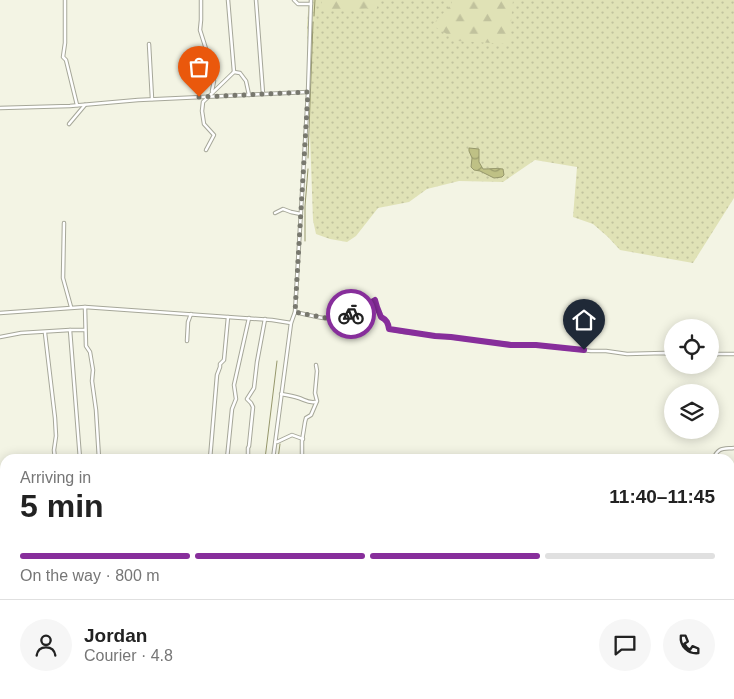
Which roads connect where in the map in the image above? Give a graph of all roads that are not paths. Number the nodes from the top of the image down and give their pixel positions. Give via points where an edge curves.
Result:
1 (65, 0) edge
2 (200, 0) edge
3 (228, 0) edge
4 (256, 0) edge
5 (294, 0) edge
6 (312, 0) edge
7 (311, 4) junction
8 (150, 44) dead end
9 (234, 72) junction
10 (212, 92) junction
11 (308, 92) junction
12 (263, 94) junction
13 (249, 95) junction
14 (207, 96) junction
15 (152, 99) junction
16 (77, 105) junction
17 (85, 105) junction
18 (0, 108) edge
19 (68, 124) dead end
20 (206, 150) dead end
21 (275, 212) dead end
22 (301, 214) junction
23 (64, 223) dead end
24 (71, 307) junction
25 (85, 307) junction
26 (295, 312) junction
27 (0, 313) edge
28 (191, 314) junction
29 (228, 317) junction
30 (249, 318) junction
31 (265, 319) junction
32 (291, 323) junction
33 (70, 330) junction
34 (85, 330) junction
35 (45, 332) junction
36 (0, 337) edge
37 (187, 342) dead end
38 (664, 353) edge
39 (719, 354) edge
40 (734, 354) edge
41 (316, 364) dead end
42 (281, 394) junction
43 (317, 401) junction
44 (303, 440) junction
45 (276, 443) junction
46 (734, 448) edge
47 (54, 454) edge
48 (80, 454) edge
49 (99, 454) edge
50 (210, 454) edge
51 (228, 454) edge
52 (248, 454) edge
53 (274, 454) edge
54 (302, 454) edge
55 (715, 454) edge

1 - 16 street via 63,57
2 - 10 street via 200,30 214,81
3 - 9 street
4 - 12 street
5 - 7 street via 298,4
6 - 7 street
7 - 11 street
8 - 15 street
9 - 10 street
9 - 13 street via 246,81
10 - 14 street
11 - 12 street
11 - 22 street
12 - 13 street
13 - 14 street
14 - 15 street
14 - 20 street via 202,103 202,115 204,124 214,135
15 - 17 street
16 - 17 street
16 - 18 street
17 - 19 street
21 - 22 street via 283,209
22 - 26 street
23 - 24 street via 63,278
24 - 25 street
24 - 27 street
25 - 28 street
25 - 34 street
26 - 32 street
26 - 38 street via 331,319 348,317 375,300 389,329 404,332 627,354
28 - 29 street
28 - 37 street
29 - 30 street
29 - 50 street via 224,360 217,375
30 - 31 street
30 - 51 street via 234,385 236,399
31 - 32 street
31 - 52 street via 254,388 246,399 253,407
32 - 42 street
33 - 34 street
33 - 35 street
33 - 48 street
34 - 49 street via 93,370
35 - 36 street
35 - 47 street via 55,418
39 - 40 street
41 - 43 street
42 - 43 street via 306,402
42 - 45 street
43 - 44 street via 311,415 306,418
44 - 45 street via 292,435
44 - 54 street
45 - 53 street
46 - 55 street via 720,449

